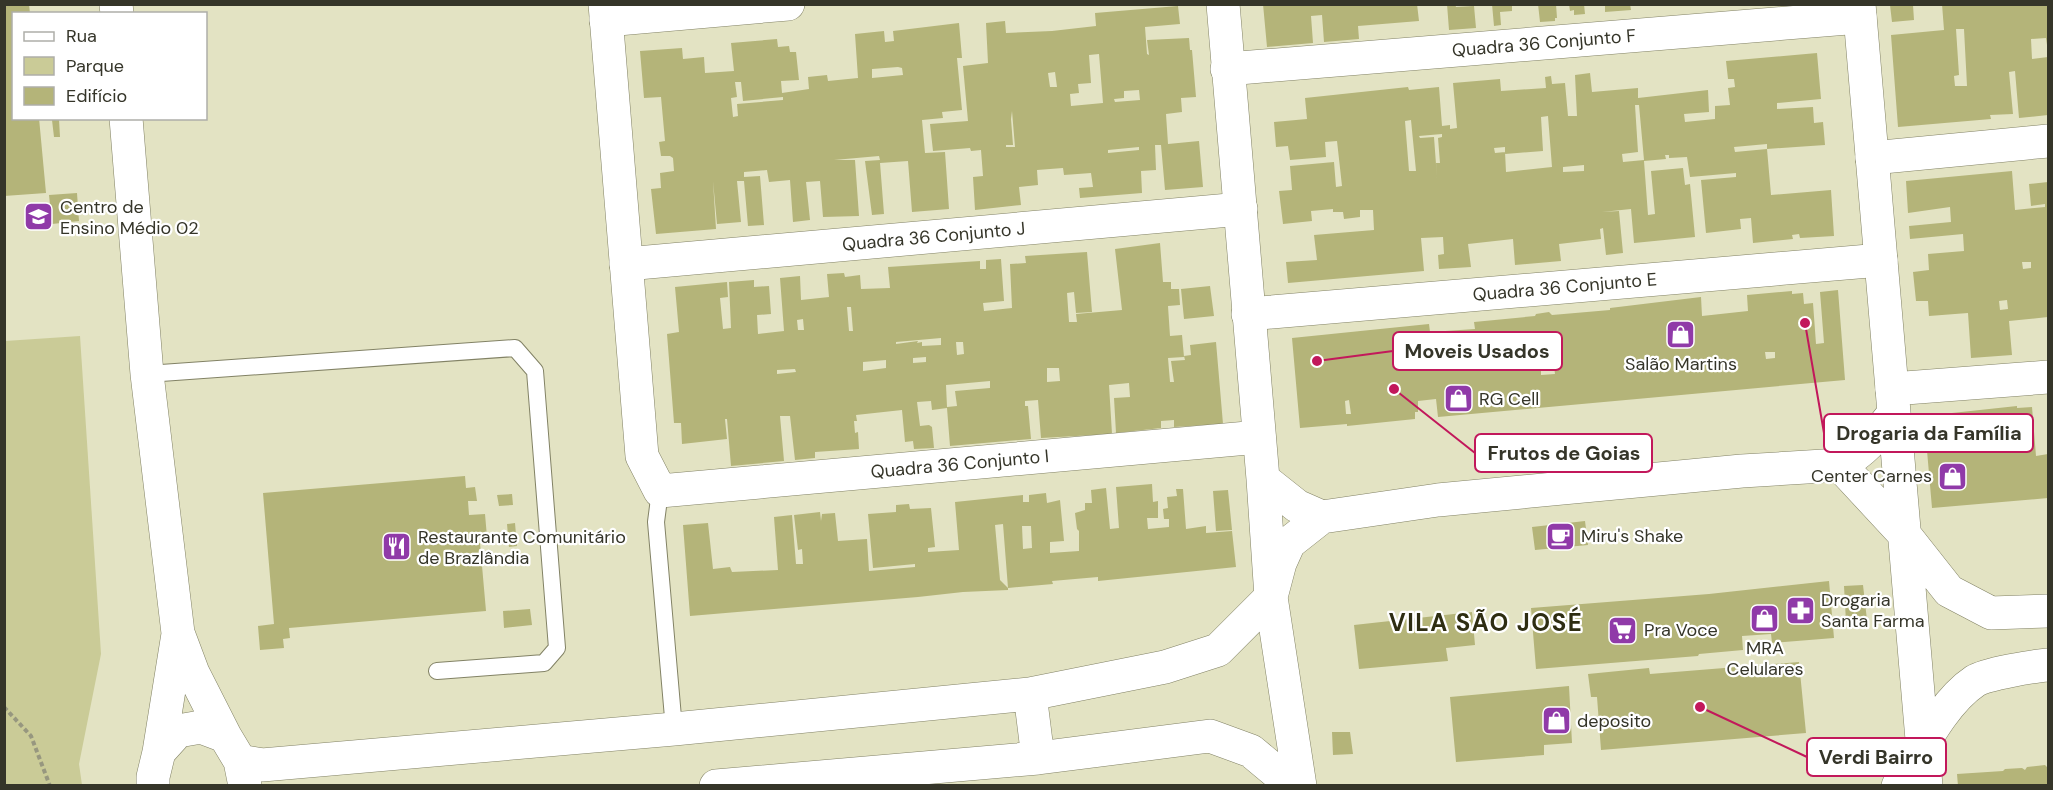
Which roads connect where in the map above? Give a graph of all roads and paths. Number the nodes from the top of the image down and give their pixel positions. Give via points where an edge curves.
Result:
1 (788, 4) edge
2 (1223, 4) edge
3 (1860, 11) edge
4 (606, 12) edge
5 (1227, 69) junction
6 (126, 120) edge
7 (2049, 141) edge
8 (1872, 158) junction
9 (1241, 209) junction
10 (1881, 260) junction
11 (626, 264) junction
12 (1248, 314) junction
13 (147, 374) junction
14 (2049, 377) edge
15 (1893, 401) junction
16 (1259, 436) junction
17 (1840, 465) junction
18 (1263, 479) junction
19 (660, 491) junction
20 (1322, 517) junction
21 (1904, 534) junction
22 (1271, 597) junction
23 (2049, 612) edge
24 (178, 633) junction
25 (2049, 665) edge
26 (437, 671) dead end
27 (1030, 694) junction
28 (4, 707) edge
29 (674, 729) junction
30 (1923, 747) junction
31 (159, 752) junction
32 (1038, 758) junction
33 (237, 761) edge
34 (50, 786) edge
35 (153, 786) edge
36 (716, 786) edge
37 (1293, 786) edge
38 (1299, 786) edge
39 (1898, 786) edge
40 (1926, 786) edge

1 - 4 street
2 - 5 street
3 - 5 street, Quadra 36 Conjunto F
3 - 8 street
4 - 11 street
5 - 9 street
6 - 13 street
7 - 8 street
8 - 10 street
9 - 11 street, Quadra 36 Conjunto J
9 - 12 street
10 - 12 street, Quadra 36 Conjunto E
10 - 15 street
11 - 19 street via 642,456
12 - 16 street
13 - 24 street
13 - 26 lane via 516,348 535,371 557,648 544,663
14 - 15 street
15 - 17 street via 1876,437
15 - 21 street
16 - 18 street
16 - 19 street, Quadra 36 Conjunto I
17 - 20 street via 1438,500
17 - 21 street
18 - 20 street via 1297,506
18 - 22 street
19 - 29 lane via 656,522
20 - 22 street via 1289,543
21 - 23 street via 1949,591 1991,613
21 - 30 street
22 - 27 street via 1218,650 1165,667
22 - 38 street
24 - 31 street
24 - 33 street via 193,673
25 - 30 street via 1977,680 1944,710
27 - 29 street
27 - 32 street
28 - 34 path via 31,736
29 - 33 street via 262,765
30 - 39 street
30 - 40 street
31 - 33 street via 178,731 201,727
31 - 35 street
32 - 36 street
32 - 37 street via 1210,736 1251,751

